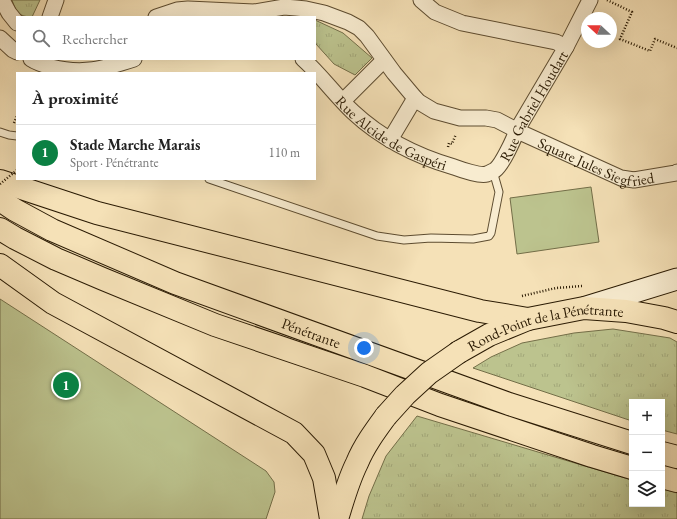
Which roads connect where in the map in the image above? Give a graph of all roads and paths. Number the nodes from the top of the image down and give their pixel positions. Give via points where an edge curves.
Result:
1 (2, 0) edge
2 (56, 0) edge
3 (421, 0) edge
4 (590, 0) edge
5 (607, 0) edge
6 (290, 8) edge
7 (259, 9) edge
8 (50, 16) edge
9 (159, 16) edge
10 (16, 22) edge
11 (0, 38) edge
12 (566, 47) junction
13 (677, 48) edge
14 (16, 52) edge
15 (36, 60) edge
16 (131, 60) edge
17 (306, 60) edge
18 (384, 60) junction
19 (415, 98) junction
20 (343, 101) junction
21 (462, 118) junction
22 (517, 130) junction
23 (0, 132) edge
24 (16, 136) edge
25 (390, 140) junction
26 (442, 164) junction
27 (495, 170) junction
28 (16, 171) edge
29 (677, 172) edge
30 (212, 180) edge
31 (0, 183) edge
32 (0, 200) edge
33 (0, 229) edge
34 (0, 266) edge
35 (677, 279) edge
36 (584, 308) junction
37 (528, 319) junction
38 (677, 322) edge
39 (629, 442) edge
40 (665, 454) edge
41 (677, 457) edge
42 (629, 467) edge
43 (665, 478) edge
44 (677, 481) edge
45 (331, 519) edge
46 (337, 519) edge

1 - 10 street
2 - 8 street
3 - 12 street via 435,12 462,23 556,42
4 - 12 street, Rue Gabriel Houdart
5 - 13 path via 632,12 620,39 650,51 654,39
6 - 7 street, Square Jules Siegfried
6 - 18 street, Square Jules Siegfried via 324,12 359,28
7 - 9 street, Square Jules Siegfried via 188,9
11 - 14 street
12 - 22 street, Rue Gabriel Houdart
15 - 16 street via 63,70 79,71 95,70
17 - 20 street, Rue Alcide de Gaspéri
18 - 19 street, Square Jules Siegfried
18 - 20 street
19 - 21 street, Square Jules Siegfried via 434,111
19 - 25 street
20 - 25 street, Rue Alcide de Gaspéri via 353,112
21 - 22 street, Square Jules Siegfried via 497,120
21 - 26 path
22 - 27 street, Rue Gabriel Houdart via 512,144
22 - 29 street, Square Jules Siegfried via 621,178 634,180
23 - 24 lane
25 - 26 street, Rue Alcide de Gaspéri via 398,146
26 - 27 street, Rue Alcide de Gaspéri via 486,174
27 - 30 lane via 499,192 490,233 489,236 473,239 404,240 377,236
28 - 31 path, bridge
31 - 37 main road via 105,215 480,311
32 - 39 main road, Pénétrante via 52,230 175,283 510,404
33 - 42 main road, Pénétrante via 56,259 103,280 215,325 365,376 440,405
34 - 45 main road via 53,303 294,433 314,454 324,478
35 - 36 main road
36 - 37 main road, Rond-Point de la Pénétrante
36 - 38 main road, Rond-Point de la Pénétrante via 626,311
37 - 46 main road, Rond-Point de la Pénétrante, bridge via 489,335 459,352 429,373 405,396 386,416 357,462
40 - 41 main road
43 - 44 main road

